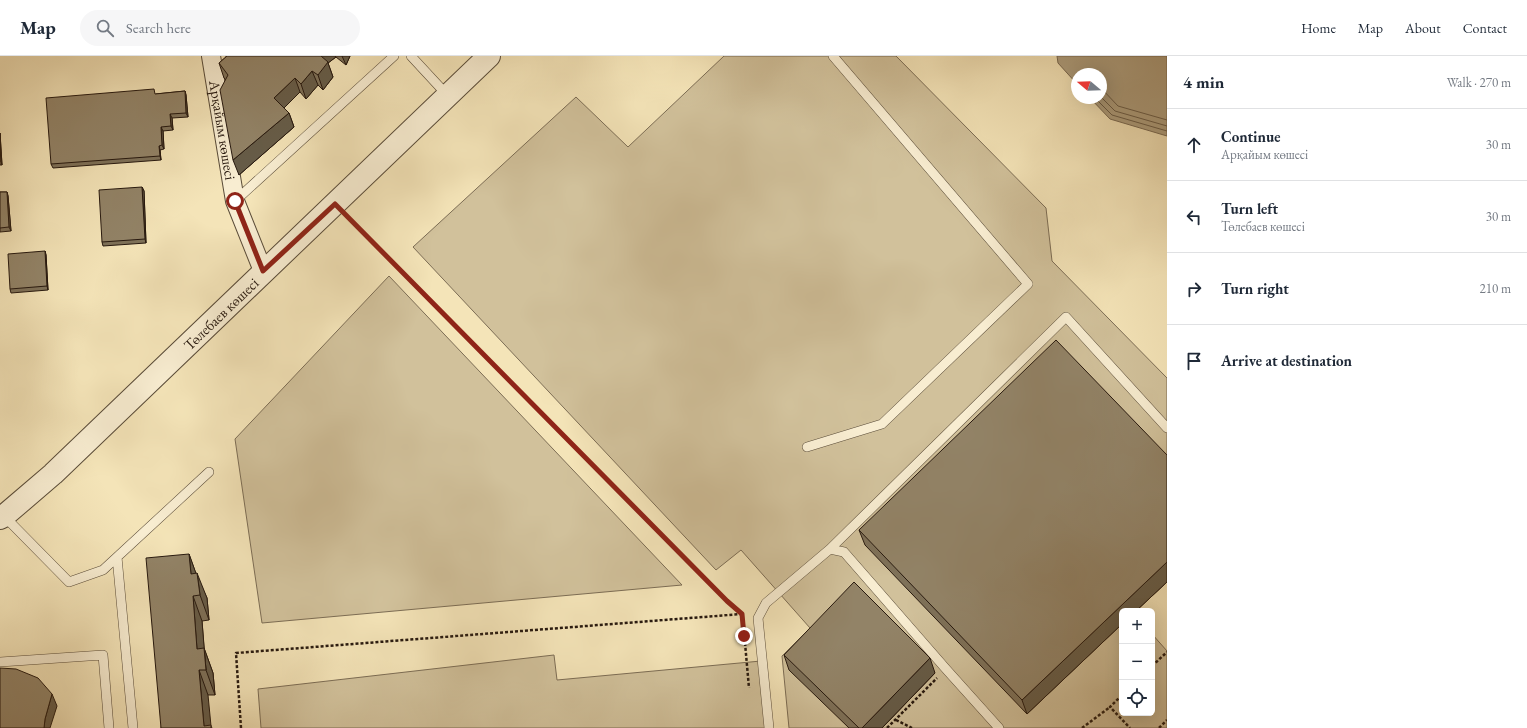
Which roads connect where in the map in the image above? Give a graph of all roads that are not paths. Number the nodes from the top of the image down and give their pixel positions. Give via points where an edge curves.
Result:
1 (211, 56) edge
2 (394, 56) edge
3 (410, 56) edge
4 (490, 56) edge
5 (833, 56) edge
6 (448, 96) junction
7 (235, 201) junction
8 (263, 271) junction
9 (1167, 428) edge
10 (807, 447) dead end
11 (209, 472) dead end
12 (2, 517) edge
13 (830, 549) junction
14 (117, 557) junction
15 (0, 662) edge
16 (109, 728) edge
17 (133, 728) edge
18 (768, 728) edge
19 (999, 728) edge

1 - 7 street, Арқайым көшесі
2 - 7 lane
3 - 6 lane
4 - 6 street, Төлебаев көшесі
5 - 10 lane via 1028,284 882,424
6 - 8 street, Төлебаев көшесі
7 - 8 street, Арқайым көшесі
8 - 12 street, Төлебаев көшесі via 53,474
9 - 13 lane via 1066,317
11 - 14 lane
12 - 14 lane via 69,582 103,570
13 - 18 lane via 766,603 758,618
13 - 19 lane via 844,552
14 - 17 lane
15 - 16 lane via 103,655

